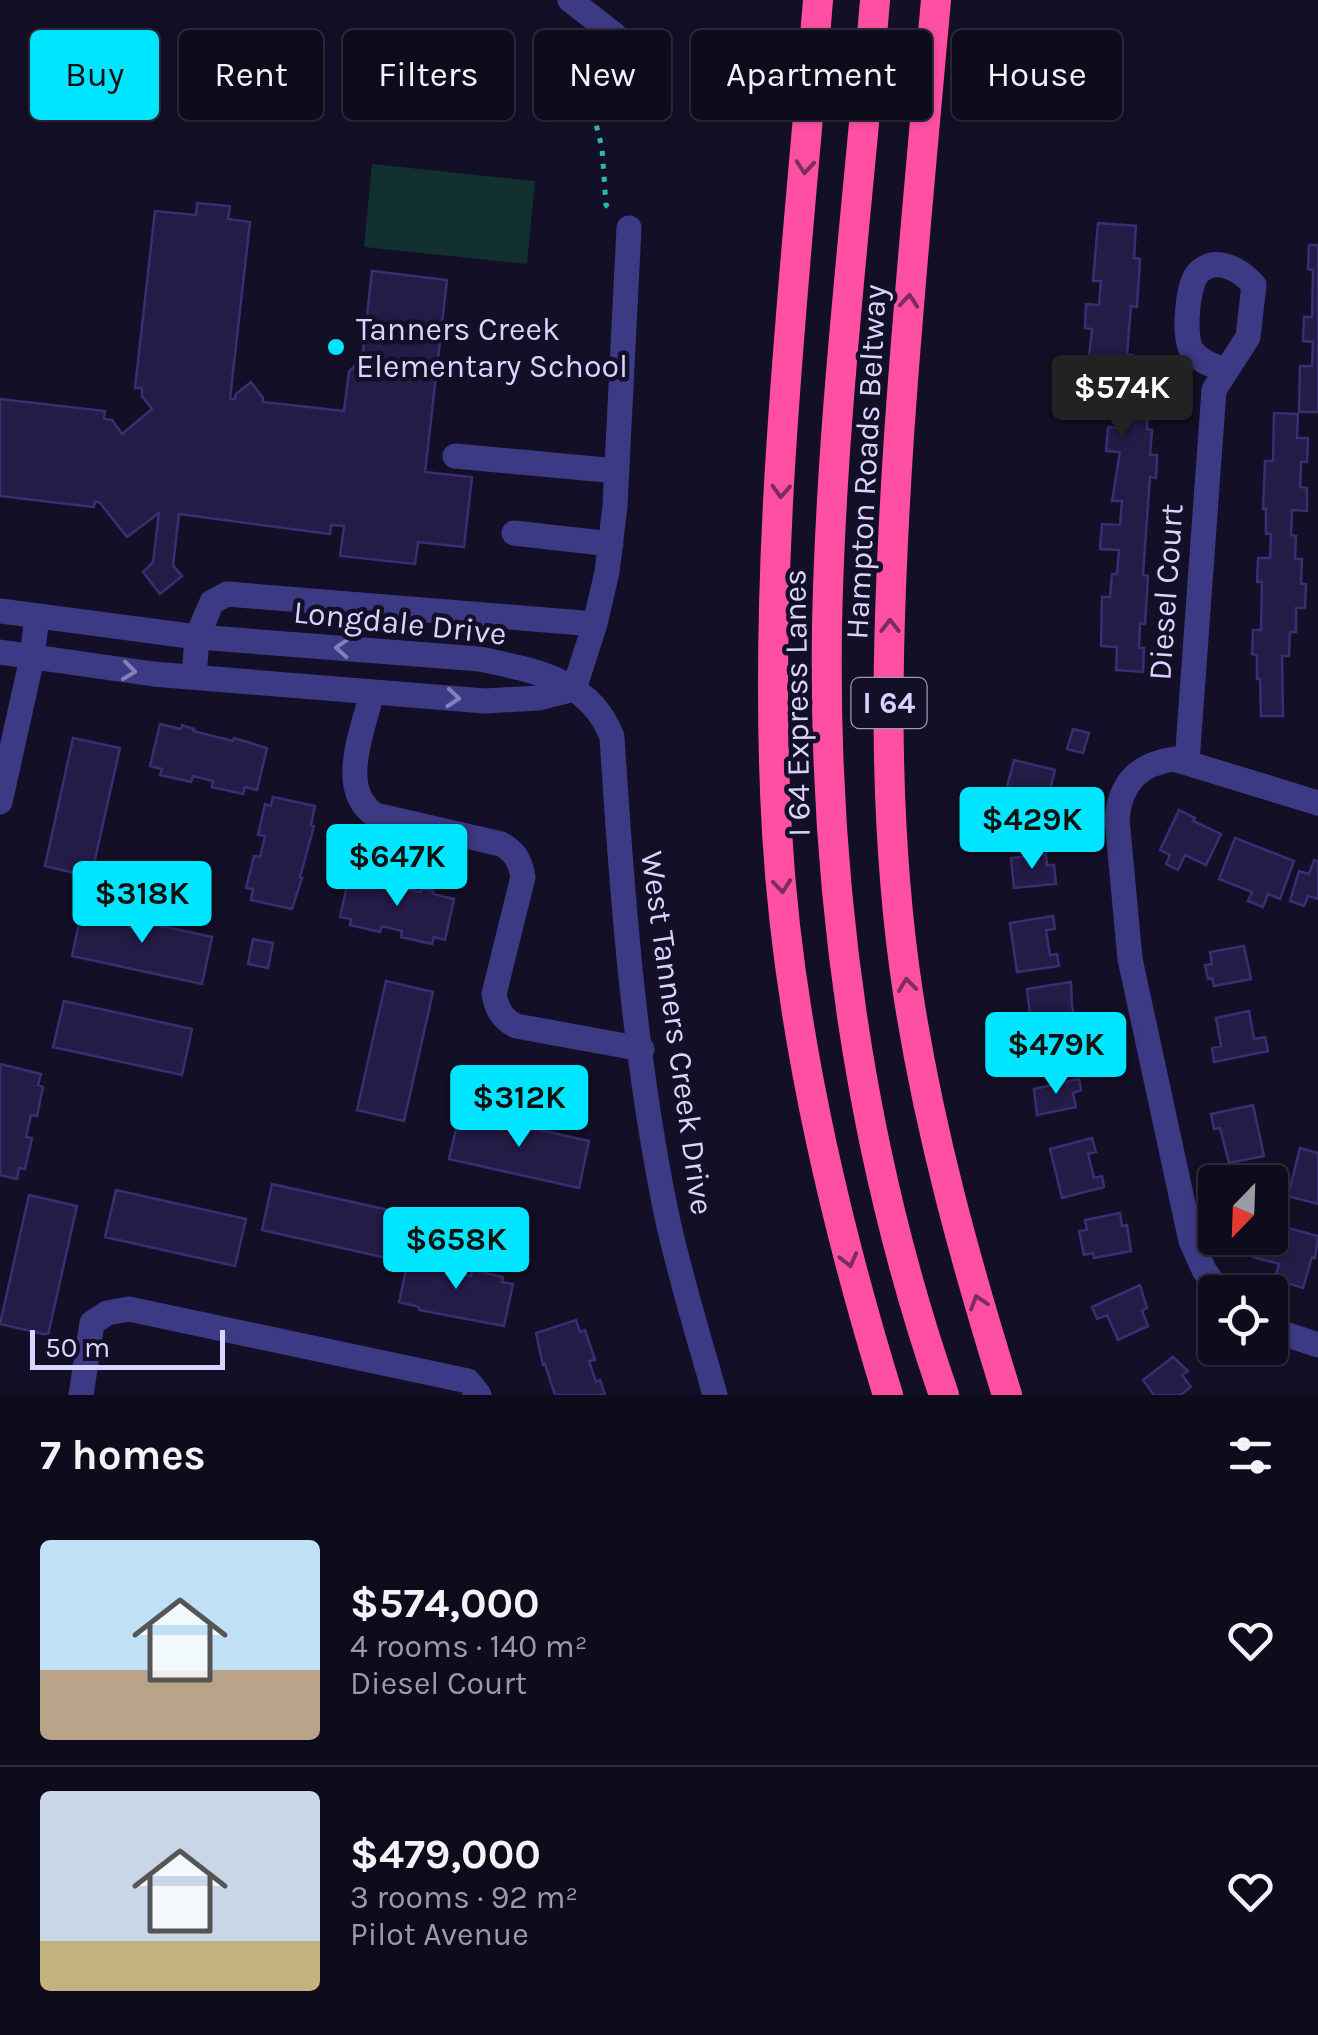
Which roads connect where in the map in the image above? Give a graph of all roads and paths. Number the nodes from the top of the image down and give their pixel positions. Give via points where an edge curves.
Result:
1 (570, 0) edge
2 (818, 0) edge
3 (875, 0) edge
4 (936, 0) edge
5 (609, 30) edge
6 (595, 120) edge
7 (629, 228) joint
8 (1226, 370) dead end
9 (455, 456) dead end
10 (617, 471) junction
11 (514, 533) dead end
12 (610, 544) junction
13 (0, 610) edge
14 (37, 616) junction
15 (595, 624) junction
16 (197, 637) junction
17 (0, 652) edge
18 (32, 658) junction
19 (194, 677) junction
20 (574, 689) junction
21 (372, 692) junction
22 (1187, 762) junction
23 (0, 802) edge
24 (1318, 803) edge
25 (642, 1050) junction
26 (1207, 1275) edge
27 (1288, 1335) edge
28 (1318, 1345) edge
29 (81, 1395) edge
30 (478, 1395) edge
31 (715, 1395) edge
32 (888, 1395) edge
33 (944, 1395) edge
34 (1006, 1395) edge

1 - 5 street
2 -> 32 highway via 777,572 777,832 802,1038 826,1165
3 - 33 highway, I 64 Express Lanes via 836,457 827,626 829,796 841,937 889,1214
34 -> 4 highway, Hampton Roads Beltway / I 64 via 944,1178 908,992 889,762 890,573
6 - 7 path via 606,205
7 - 10 street
8 - 22 street, Diesel Court via 1214,390
9 - 10 street
10 - 12 street
11 - 12 street
12 - 15 street
13 - 14 street, Longdale Drive
14 - 16 street, Longdale Drive
14 - 18 street
15 - 16 street via 227,594 212,602
15 - 20 street
16 - 19 street
20 -> 16 street, Longdale Drive via 480,659
17 - 18 street, Longdale Drive
18 -> 19 street, Longdale Drive
18 - 23 street
19 - 21 street, Longdale Drive
21 -> 20 street, Longdale Drive via 508,701
20 - 25 street, West Tanners Creek Drive via 604,715 612,737
21 - 25 street via 354,776 365,808 501,844 520,863 523,876 496,1008 516,1026
22 - 24 street
22 - 26 street via 1156,762 1140,770 1126,784 1117,819 1130,959 1191,1242
25 - 31 street, West Tanners Creek Drive via 666,1210
27 - 28 street
29 - 30 street via 92,1323 129,1309 468,1381

